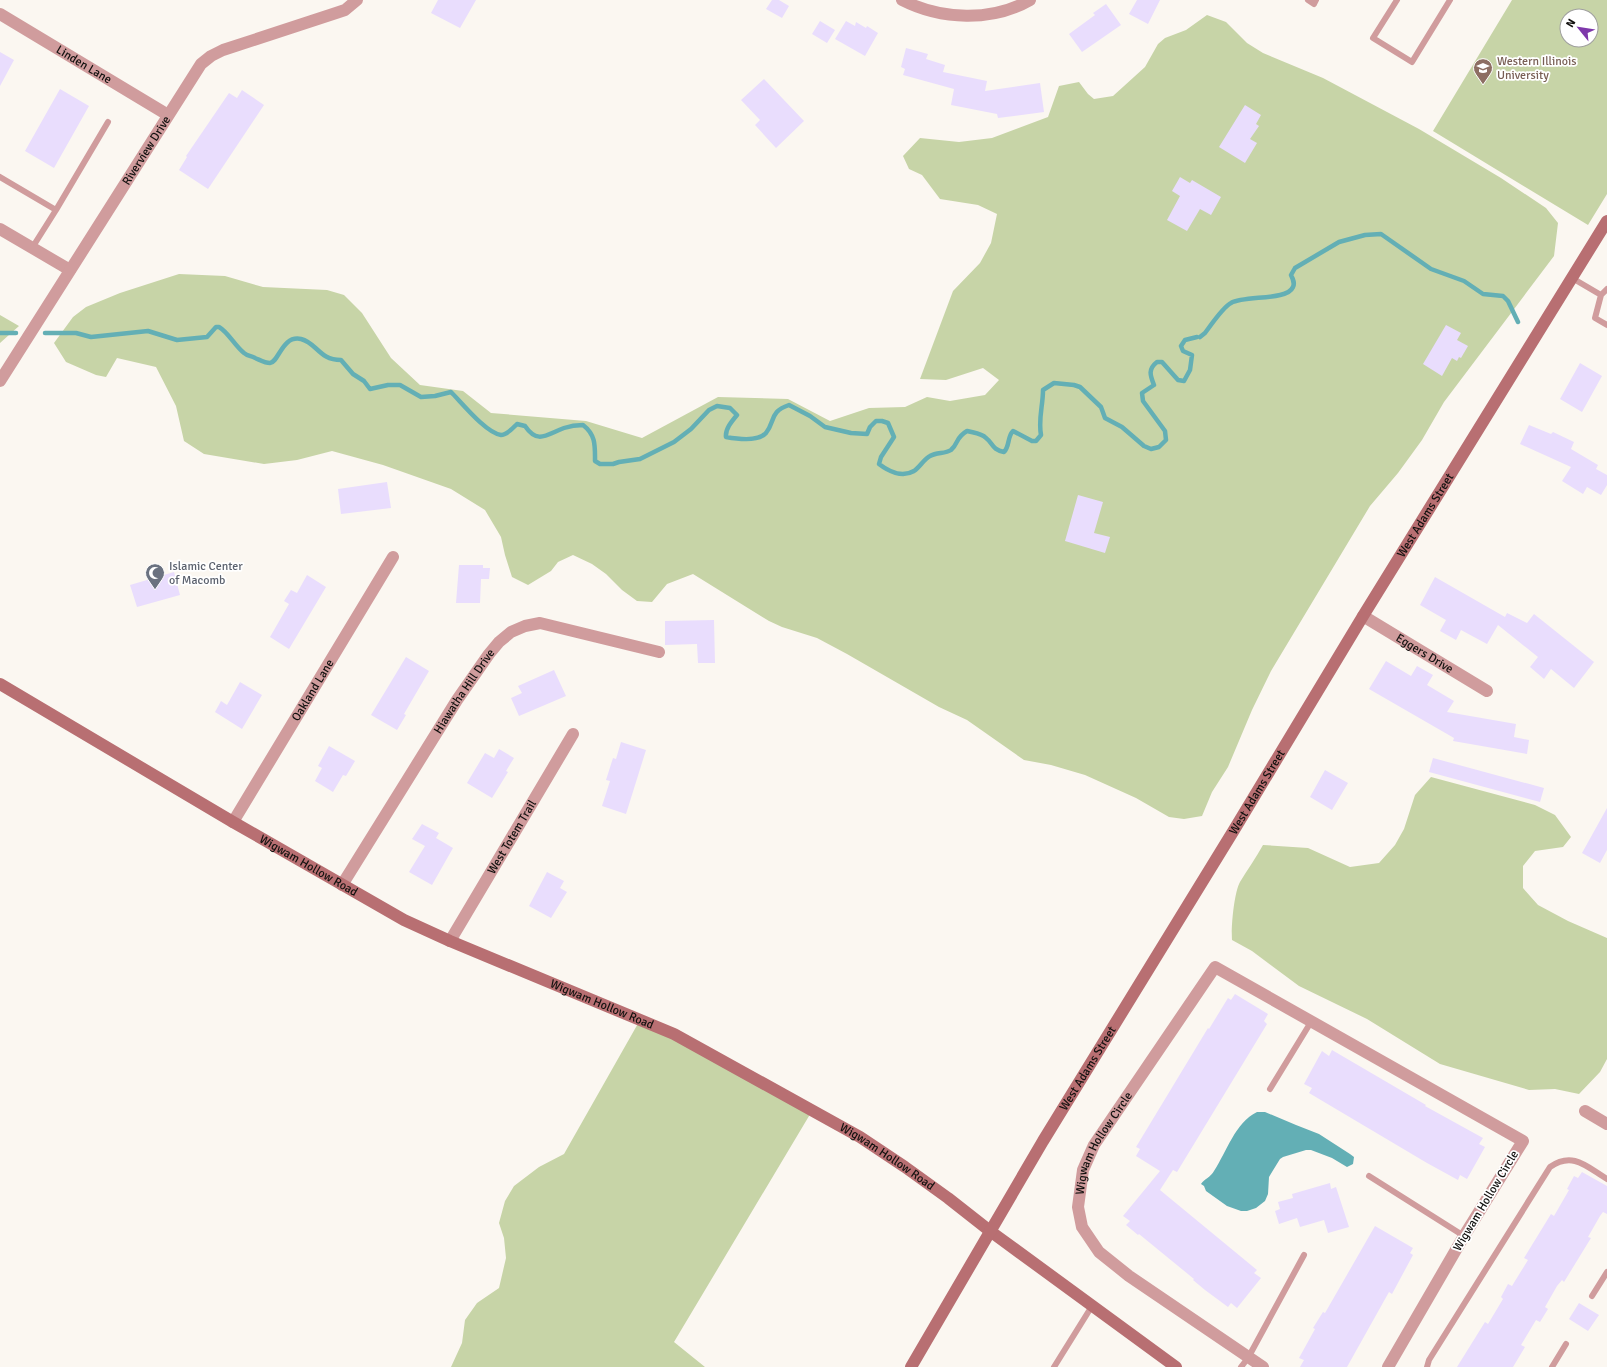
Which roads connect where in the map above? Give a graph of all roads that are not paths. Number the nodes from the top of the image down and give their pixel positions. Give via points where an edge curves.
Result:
1 (357, 0) edge
2 (902, 0) edge
3 (1030, 0) edge
4 (1308, 0) edge
5 (1316, 0) edge
6 (1396, 0) edge
7 (1450, 0) edge
8 (0, 14) edge
9 (168, 115) junction
10 (108, 122) dead end
11 (0, 177) edge
12 (56, 210) junction
13 (1607, 221) edge
14 (0, 229) edge
15 (32, 248) junction
16 (70, 270) junction
17 (1572, 278) junction
18 (1607, 289) edge
19 (1601, 295) junction
20 (1607, 325) edge
21 (0, 381) edge
22 (393, 557) dead end
23 (1363, 616) junction
24 (659, 652) dead end
25 (0, 684) edge
26 (1487, 691) dead end
27 (573, 734) dead end
28 (233, 822) junction
29 (342, 885) junction
30 (450, 941) junction
31 (1311, 1022) junction
32 (1270, 1089) dead end
33 (1585, 1111) dead end
34 (1607, 1124) edge
35 (1369, 1176) dead end
36 (1607, 1180) edge
37 (990, 1231) junction
38 (1464, 1236) junction
39 (1304, 1255) dead end
40 (1607, 1272) edge
41 (1592, 1296) dead end
42 (1092, 1306) junction
43 (1566, 1344) dead end
44 (1244, 1362) edge
45 (911, 1367) edge
46 (1054, 1367) edge
47 (1176, 1367) edge
48 (1263, 1367) edge
49 (1388, 1367) edge
50 (1426, 1367) edge
51 (1552, 1367) edge

1 - 9 street, Riverview Drive via 345,10 211,56 201,64
2 - 3 street via 923,9 965,16 1007,10
4 - 5 lane via 1314,4
6 - 7 lane via 1373,38 1412,62
8 - 9 street, Linden Lane
9 - 16 street, Riverview Drive
10 - 12 lane
11 - 12 lane
12 - 15 lane
13 - 17 street, West Adams Street
14 - 15 street
15 - 16 street
16 - 21 street, Riverview Drive
17 - 19 lane
17 - 23 street, West Adams Street
18 - 19 lane
19 - 20 lane via 1595,318
22 - 28 street, Oakland Lane
23 - 26 street, Eggers Drive
23 - 37 street, West Adams Street
24 - 29 street, Hiawatha Hill Drive via 540,623 511,632 494,648 457,700
25 - 28 street, Wigwam Hollow Road
27 - 30 street, West Totem Trail
28 - 29 street, Wigwam Hollow Road
29 - 30 street, Wigwam Hollow Road via 404,920
30 - 37 street, Wigwam Hollow Road via 674,1034 860,1138 918,1176
31 - 32 lane
31 - 38 street, Wigwam Hollow Circle via 1523,1141
31 - 44 street, Wigwam Hollow Circle via 1215,967 1094,1145 1083,1170 1078,1207 1082,1227 1099,1252
33 - 34 street
35 - 38 lane
36 - 50 lane via 1573,1160 1559,1161 1550,1167
37 - 42 street, Wigwam Hollow Road
37 - 45 street, West Adams Street
38 - 49 street, Wigwam Hollow Circle
39 - 44 lane
40 - 41 lane
42 - 46 lane
42 - 47 street, Wigwam Hollow Road
43 - 51 lane
44 - 48 street, Wigwam Hollow Circle

